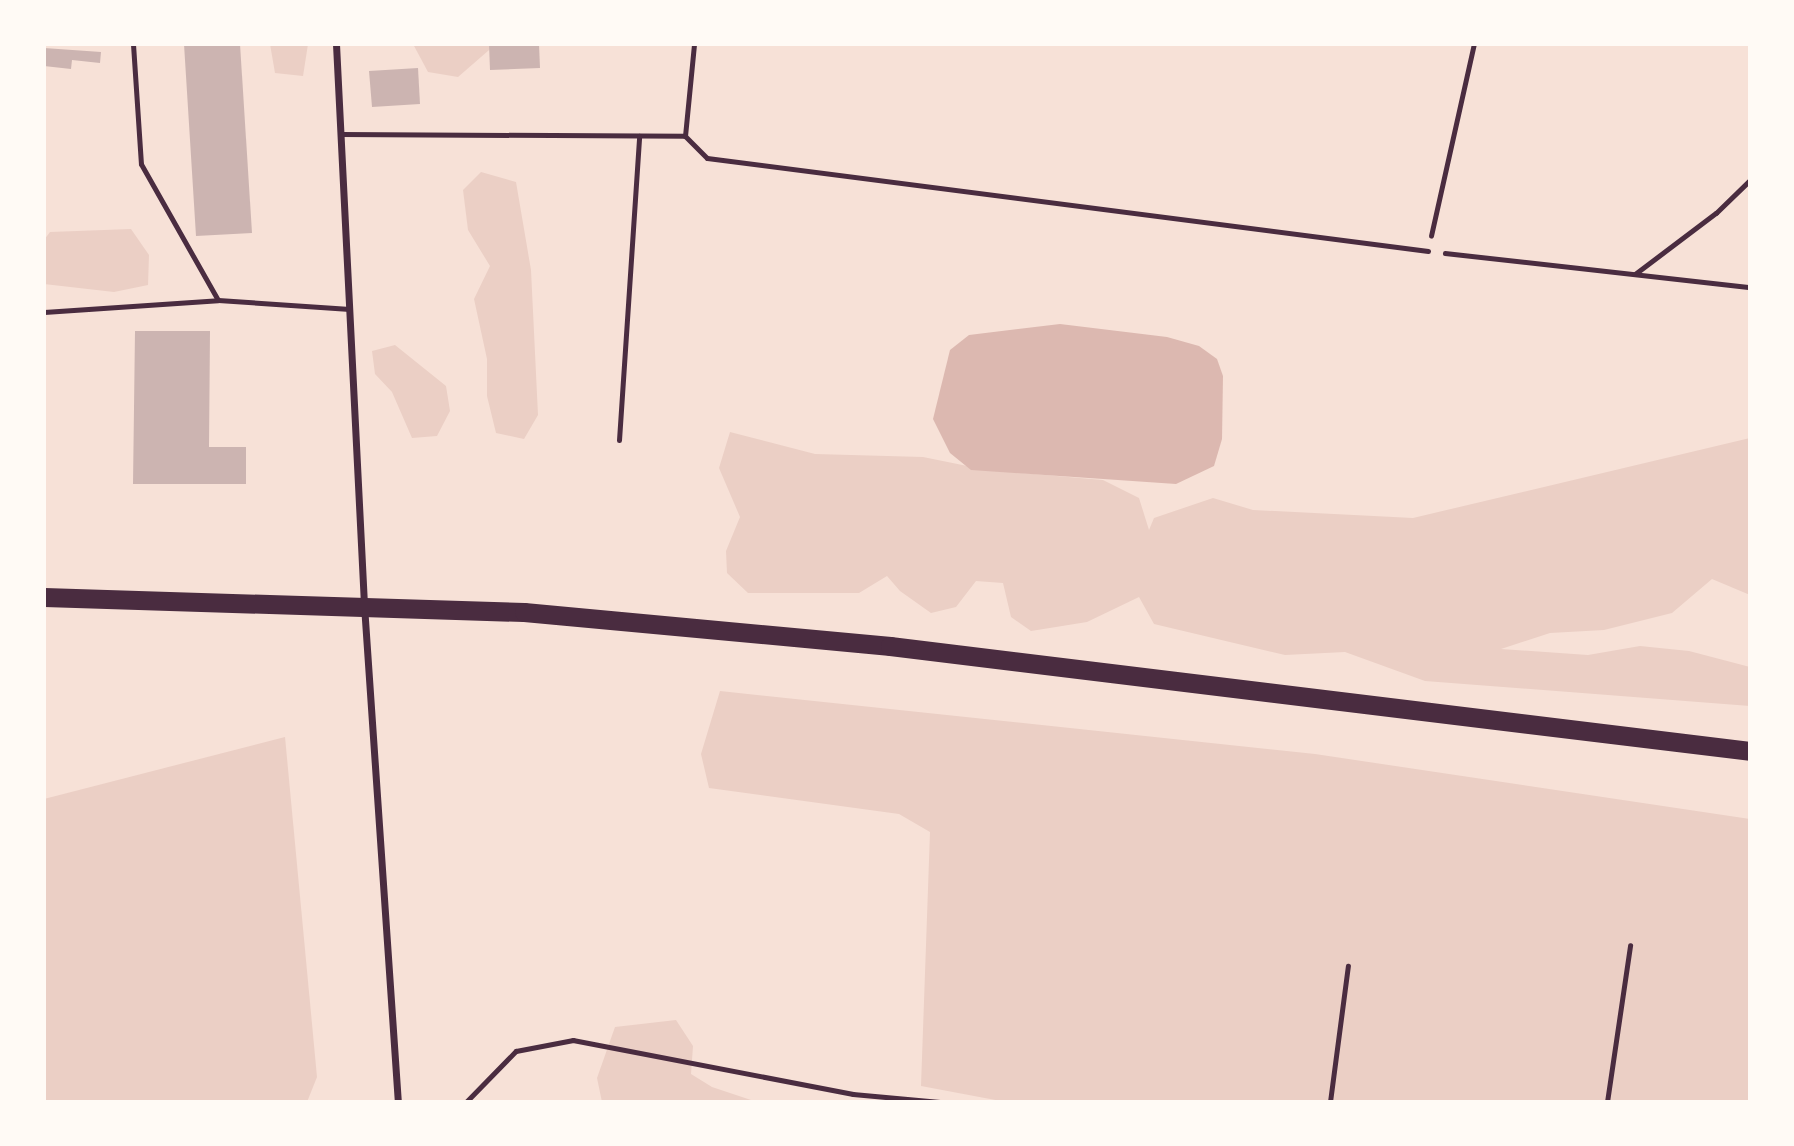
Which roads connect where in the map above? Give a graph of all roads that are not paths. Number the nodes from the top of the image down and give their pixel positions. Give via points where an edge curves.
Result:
1 (133, 44) edge
2 (336, 44) edge
3 (694, 44) edge
4 (341, 134) junction
5 (639, 136) junction
6 (685, 136) junction
7 (1427, 251) road end
8 (218, 300) junction
9 (350, 309) junction
10 (44, 312) edge
11 (618, 440) dead end
12 (44, 597) edge
13 (364, 605) junction
14 (1750, 751) edge
15 (398, 1102) edge

1 - 8 lane via 141,164
2 - 4 street
3 - 6 lane
4 - 5 lane
4 - 9 street
5 - 6 lane
5 - 11 lane
6 - 7 lane via 707,158
8 - 9 lane
8 - 10 lane
9 - 13 street
12 - 13 highway
13 - 14 highway via 524,612 890,646
13 - 15 street

